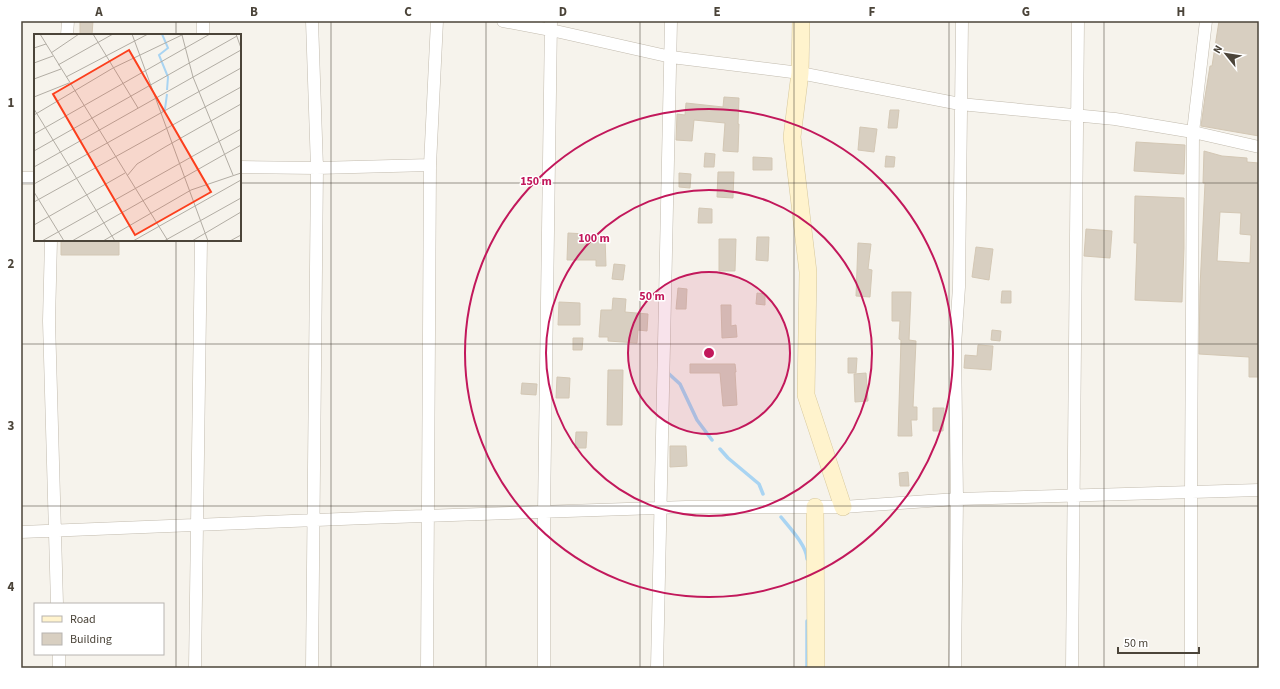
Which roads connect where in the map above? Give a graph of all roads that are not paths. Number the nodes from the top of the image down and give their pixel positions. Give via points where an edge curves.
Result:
1 (68, 21) edge
2 (203, 21) edge
3 (312, 21) edge
4 (437, 21) edge
5 (503, 21) edge
6 (671, 21) edge
7 (801, 21) edge
8 (962, 21) edge
9 (1078, 21) edge
10 (1206, 21) edge
11 (551, 25) edge
12 (67, 34) edge
13 (203, 34) edge
14 (671, 57) junction
15 (800, 73) junction
16 (960, 104) junction
17 (1077, 115) junction
18 (1193, 132) junction
19 (1259, 147) edge
20 (430, 165) junction
21 (241, 167) edge
22 (317, 168) junction
23 (21, 178) edge
24 (34, 178) edge
25 (51, 241) edge
26 (201, 241) edge
27 (1259, 490) edge
28 (1191, 492) junction
29 (1074, 496) junction
30 (957, 499) junction
31 (815, 507) junction
32 (843, 507) junction
33 (660, 508) junction
34 (544, 512) junction
35 (429, 517) junction
36 (314, 521) junction
37 (198, 525) junction
38 (55, 530) junction
39 (21, 532) edge
40 (57, 603) edge
41 (59, 655) edge
42 (59, 668) edge
43 (195, 668) edge
44 (312, 668) edge
45 (427, 668) edge
46 (544, 668) edge
47 (658, 668) edge
48 (816, 668) edge
49 (955, 668) edge
50 (1072, 668) edge
51 (1191, 668) edge

1 - 12 street
2 - 13 street
3 - 22 street
4 - 20 street
5 - 11 street
6 - 14 street
7 - 15 street
8 - 16 street
9 - 17 street
10 - 18 street
11 - 14 street
11 - 34 street
14 - 15 street
14 - 33 street
15 - 16 street
15 - 32 street via 792,137 808,272 806,395
16 - 17 street
16 - 30 street via 959,287 955,345
17 - 18 street
17 - 29 street
18 - 19 street
18 - 28 street
20 - 22 street
20 - 35 street
21 - 22 street
22 - 36 street
23 - 24 street
25 - 38 street via 49,321
26 - 37 street
27 - 28 street
28 - 29 street
28 - 51 street
29 - 30 street
29 - 50 street
30 - 32 street
30 - 49 street
31 - 32 street
31 - 33 street
31 - 48 street
33 - 34 street
33 - 47 street
34 - 35 street
34 - 46 street
35 - 36 street
35 - 45 street
36 - 37 street
36 - 44 street
37 - 38 street
37 - 43 street
38 - 39 street
38 - 40 street
41 - 42 street

